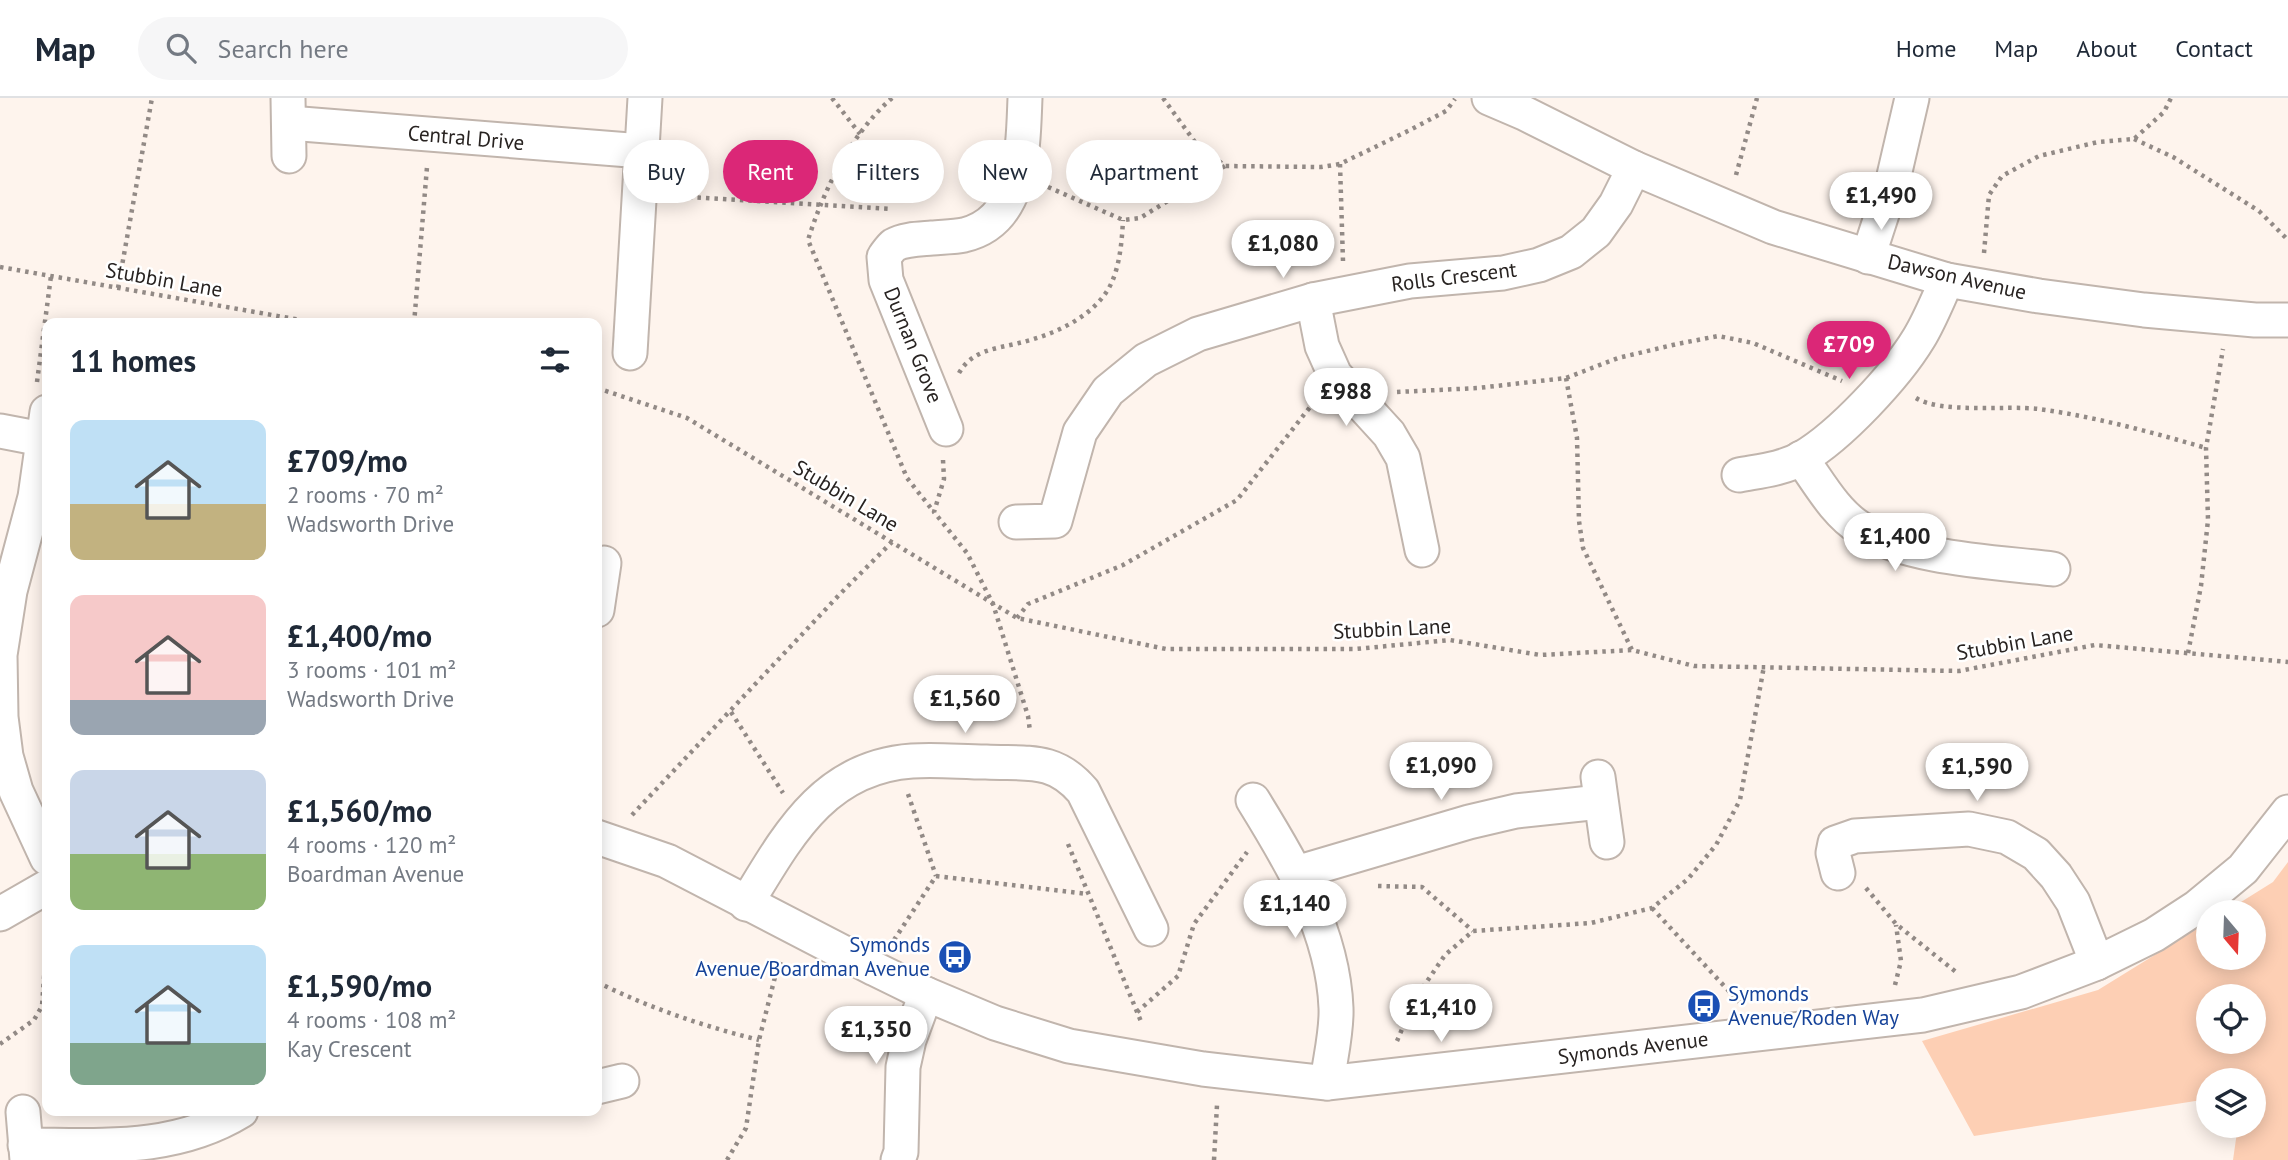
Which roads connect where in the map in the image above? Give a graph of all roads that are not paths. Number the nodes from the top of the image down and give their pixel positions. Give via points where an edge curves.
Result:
1 (645, 98) edge
2 (1026, 98) edge
3 (1489, 98) edge
4 (1912, 98) edge
5 (1529, 105) edge
6 (289, 111) edge
7 (643, 140) edge
8 (623, 150) edge
9 (289, 156) dead end
10 (1634, 169) junction
11 (639, 203) edge
12 (1868, 257) junction
13 (1947, 279) junction
14 (1329, 297) junction
15 (2288, 320) edge
16 (630, 353) dead end
17 (42, 415) edge
18 (946, 429) road end
19 (0, 431) edge
20 (42, 432) edge
21 (1801, 458) junction
22 (1739, 475) dead end
23 (1016, 522) dead end
24 (1422, 550) dead end
25 (604, 563) dead end
26 (2053, 569) dead end
27 (602, 576) edge
28 (0, 655) edge
29 (1260, 812) road end
30 (2288, 812) edge
31 (606, 840) edge
32 (1607, 842) dead end
33 (42, 847) edge
34 (1296, 873) junction
35 (1838, 873) road end
36 (42, 890) edge
37 (746, 904) junction
38 (0, 914) edge
39 (1151, 929) dead end
40 (2097, 963) junction
41 (926, 994) junction
42 (1327, 1083) junction
43 (23, 1112) dead end
44 (232, 1116) edge
45 (26, 1153) edge
46 (898, 1160) edge

1 - 7 street
2 - 18 street, Durnan Grove via 1023,154 1005,206 988,224 965,234 894,245 884,257 886,280
3 - 5 street, Dawson Avenue
4 - 12 street via 1893,180
5 - 10 street, Dawson Avenue
6 - 8 street, Central Drive via 430,135
6 - 9 street, Central Drive
10 - 12 street, Dawson Avenue via 1773,227
10 - 14 street, Rolls Crescent via 1597,232 1571,251 1539,265 1503,274 1410,281
11 - 16 street
12 - 13 street, Dawson Avenue
13 - 15 street, Dawson Avenue via 2144,310
13 - 21 street via 1918,338 1881,386 1833,434
14 - 23 street, Rolls Crescent via 1198,334 1146,360 1108,391 1080,432 1055,521
14 - 24 street via 1322,346 1335,375 1389,434 1403,458
17 - 19 street
20 - 28 street via 35,497 10,591
21 - 22 street
21 - 26 street via 1858,528 1885,541 1913,550
25 - 27 street
28 - 33 street via 6,756 16,791
29 - 34 street
30 - 40 street, Symonds Avenue via 2244,869 2197,907 2154,936
31 - 37 street, Symonds Avenue via 667,861
32 - 34 street via 1599,789
34 - 42 street via 1327,949 1334,982 1336,1011
35 - 40 street via 1835,843 1855,836 1969,829 2007,837 2036,854 2056,876 2073,902
36 - 38 street
37 - 39 street via 800,820 848,779 911,761 1035,764 1057,768 1083,791
37 - 41 street, Symonds Avenue
40 - 42 street, Symonds Avenue via 2021,992 1923,1015
41 - 42 street, Symonds Avenue via 995,1024 1069,1046
41 - 46 street via 903,1067
43 - 45 street
44 - 45 street via 178,1138

